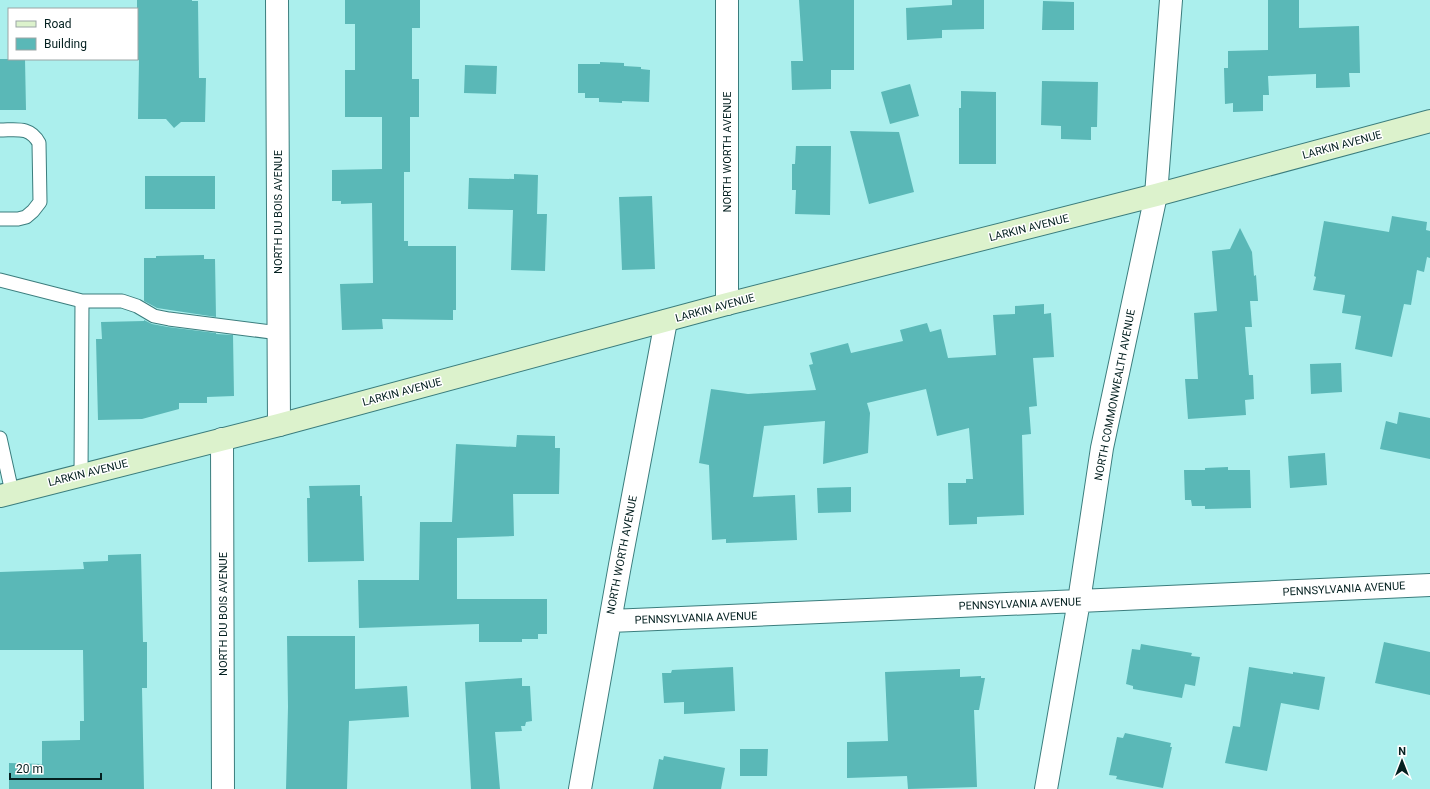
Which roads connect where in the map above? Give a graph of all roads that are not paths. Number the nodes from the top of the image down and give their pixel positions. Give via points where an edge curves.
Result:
1 (276, 0) edge
2 (727, 0) edge
3 (1171, 0) edge
4 (1430, 121) edge
5 (0, 130) edge
6 (1156, 196) junction
7 (0, 218) edge
8 (0, 280) edge
9 (82, 301) junction
10 (727, 304) junction
11 (666, 321) junction
12 (279, 333) junction
13 (279, 424) junction
14 (0, 438) edge
15 (222, 439) junction
16 (81, 475) junction
17 (6, 494) edge
18 (1430, 585) edge
19 (1079, 601) junction
20 (610, 621) junction
21 (223, 789) edge
22 (580, 789) edge
23 (1046, 789) edge

1 - 12 street, NORTH DU BOIS AVENUE
2 - 10 street, NORTH WORTH AVENUE
3 - 6 street, NORTH COMMONWEALTH AVENUE
4 - 6 main road, LARKIN AVENUE
5 - 7 lane via 29,131 35,136 38,143 40,202 26,217
6 - 10 main road, LARKIN AVENUE
6 - 19 street, NORTH COMMONWEALTH AVENUE via 1102,448
8 - 9 lane
9 - 12 lane via 122,301 154,316
9 - 16 lane
10 - 11 main road, LARKIN AVENUE
11 - 13 main road, LARKIN AVENUE
11 - 20 street, NORTH WORTH AVENUE
12 - 13 street, NORTH DU BOIS AVENUE
13 - 15 main road, LARKIN AVENUE
14 - 17 lane
15 - 16 main road, LARKIN AVENUE
15 - 21 street, NORTH DU BOIS AVENUE
16 - 17 main road, LARKIN AVENUE
18 - 19 street, PENNSYLVANIA AVENUE
19 - 20 street, PENNSYLVANIA AVENUE
19 - 23 street, NORTH COMMONWEALTH AVENUE
20 - 22 street, NORTH WORTH AVENUE

